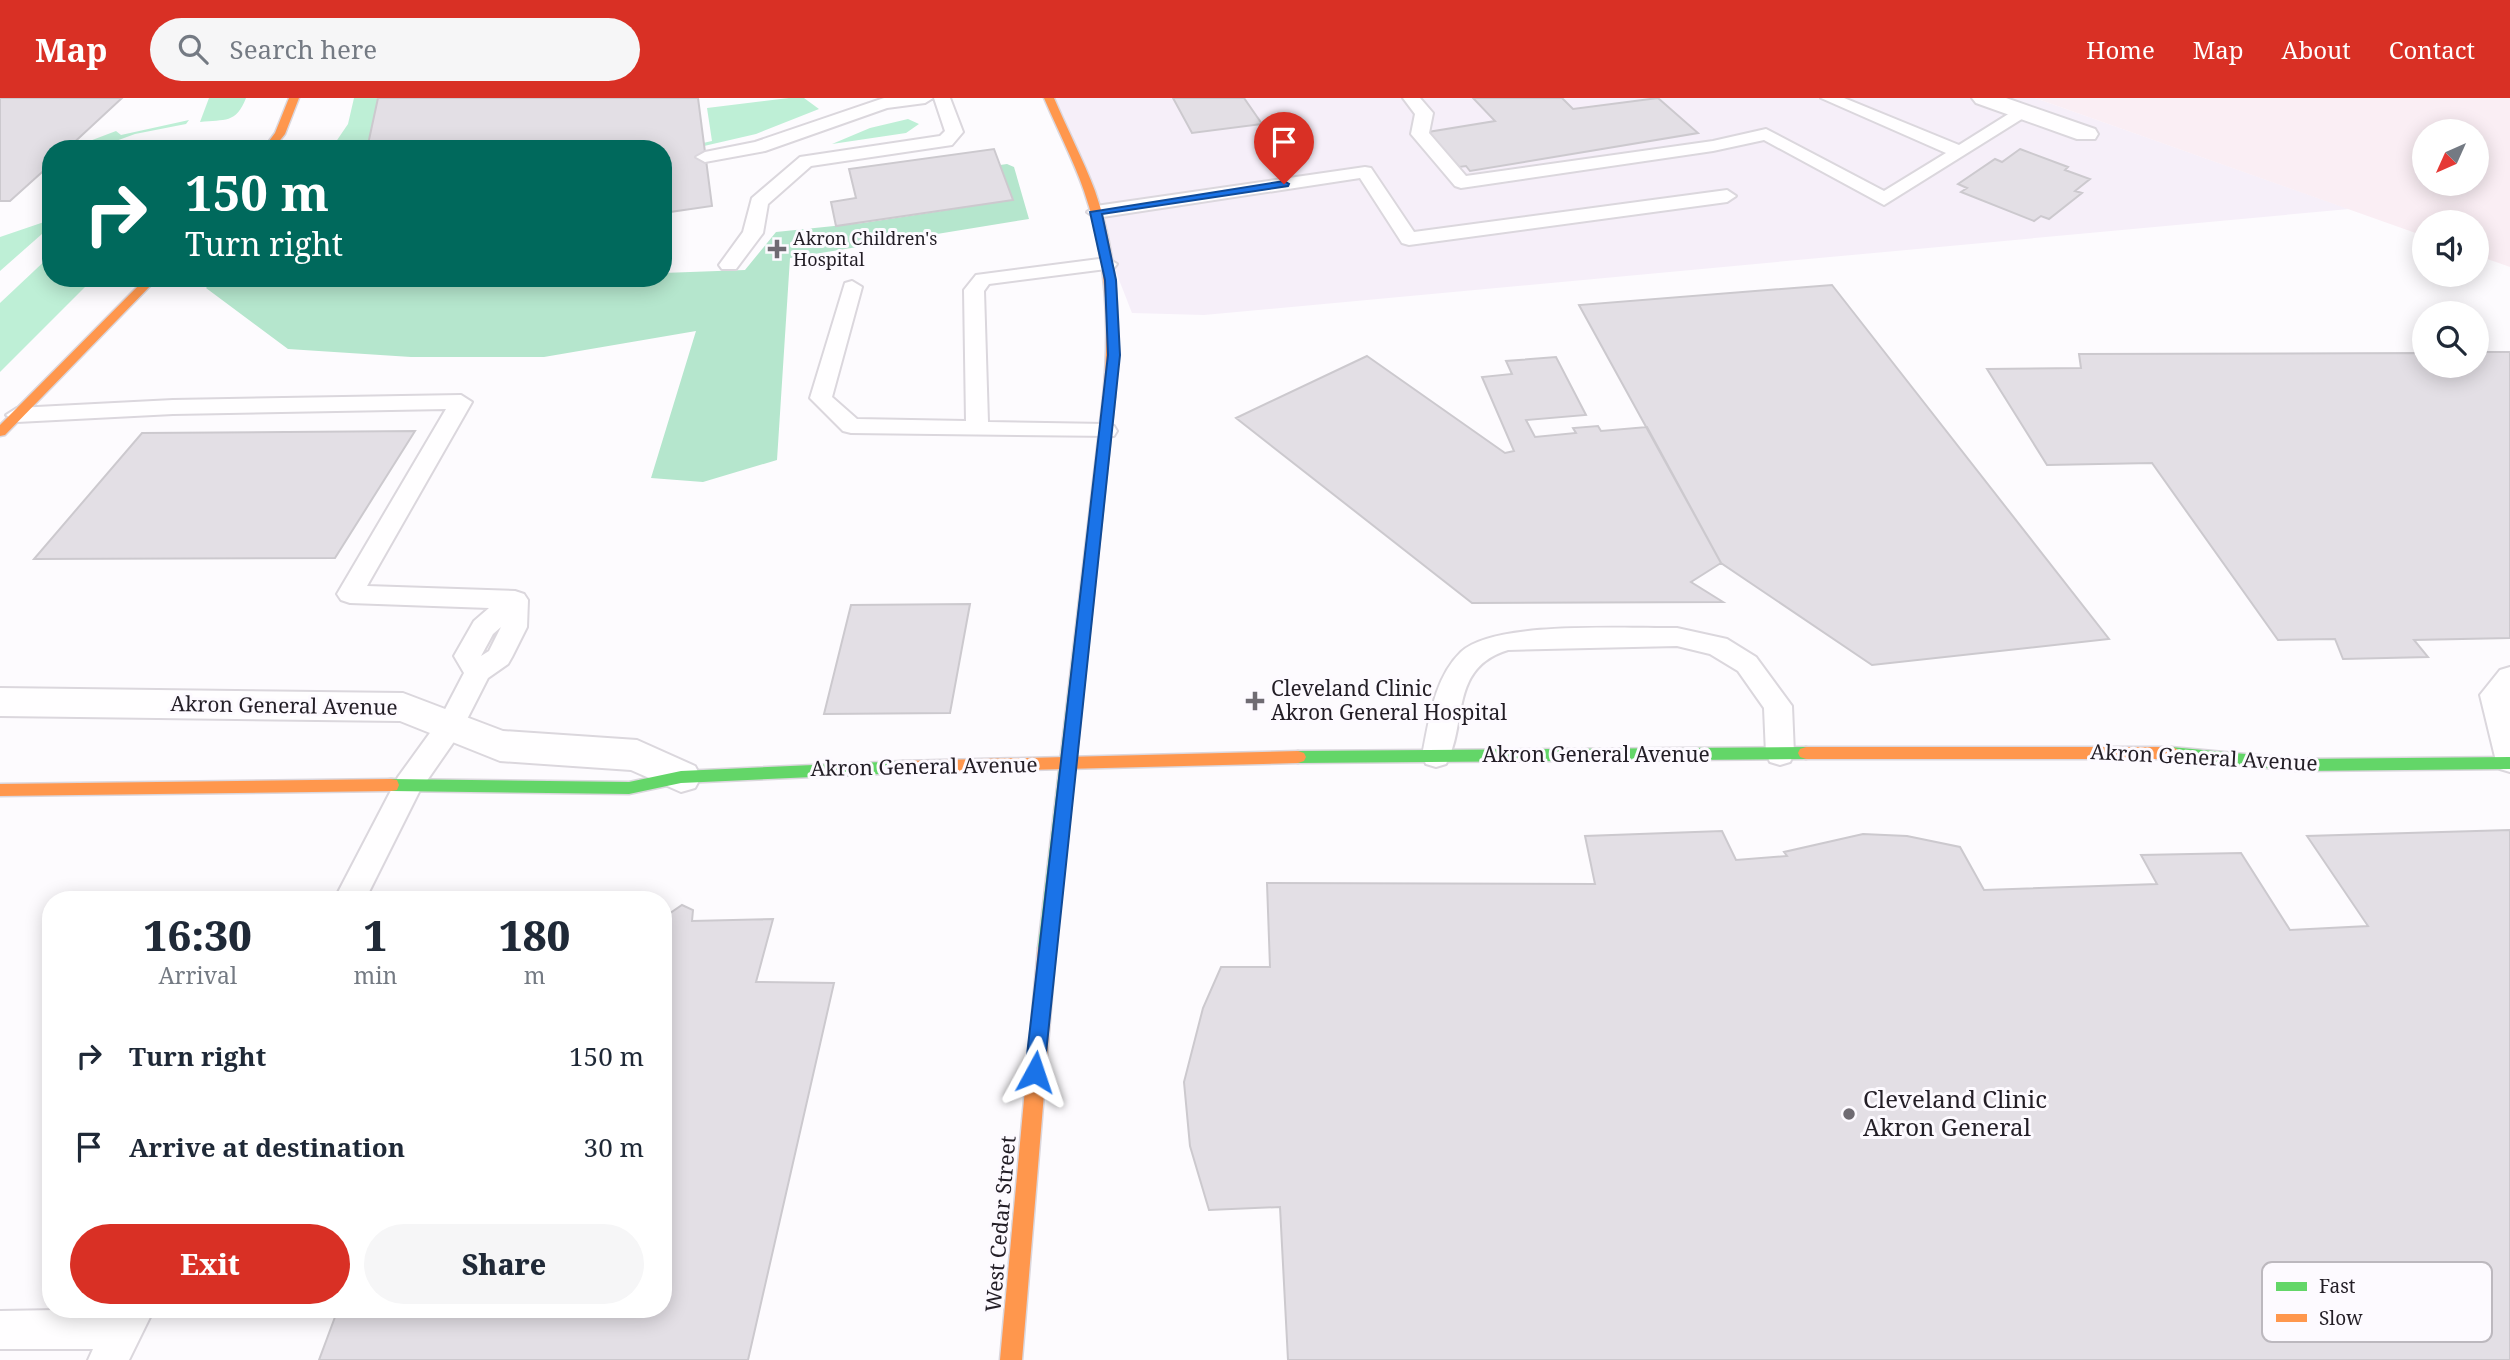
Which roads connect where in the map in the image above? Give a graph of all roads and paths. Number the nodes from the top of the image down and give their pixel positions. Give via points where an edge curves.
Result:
1 (294, 98) edge
2 (925, 98) edge
3 (942, 98) edge
4 (1049, 98) edge
5 (1411, 98) edge
6 (1829, 98) edge
7 (1984, 98) edge
8 (2024, 112) junction
9 (2086, 134) dead end
10 (275, 140) edge
11 (1960, 152) junction
12 (705, 157) dead end
13 (1727, 196) dead end
14 (1096, 212) junction
15 (1107, 264) junction
16 (729, 265) dead end
17 (144, 287) edge
18 (852, 287) dead end
19 (17, 415) junction
20 (977, 428) junction
21 (1106, 431) junction
22 (0, 432) edge
23 (2510, 677) edge
24 (0, 702) edge
25 (450, 726) junction
26 (1780, 754) junction
27 (1436, 755) junction
28 (2510, 762) edge
29 (1069, 764) junction
30 (681, 777) junction
31 (408, 785) junction
32 (0, 790) edge
33 (354, 891) edge
34 (0, 1331) edge
35 (122, 1333) edge
36 (1011, 1360) edge

1 - 10 main road
2 - 12 lane via 884,103 758,148
3 - 16 lane via 954,132 946,141 806,161 759,202 753,233
4 - 14 main road, West Cedar Street
5 - 11 lane via 1424,113 1420,134 1461,182 1713,146 1766,134 1884,200
6 - 11 lane
7 - 8 street
8 - 9 street
8 - 11 lane
13 - 14 lane via 1409,239 1364,172
14 - 15 main road, West Cedar Street
15 - 20 lane via 983,279 974,289
15 - 21 main road, West Cedar Street via 1114,355
17 - 19 main road
18 - 20 lane via 821,398 850,426
19 - 22 main road
19 - 25 lane via 461,402 350,594 515,600 514,627 499,657 478,672
20 - 21 lane
21 - 29 main road, West Cedar Street
23 - 28 lane via 2494,695
24 - 25 street, Akron General Avenue via 403,707
25 - 30 street, Akron General Avenue via 499,746 637,755
25 - 31 lane
26 - 27 main road, Akron General Avenue
26 - 27 lane via 1778,706 1747,664 1718,646 1676,637 1507,641 1481,650 1461,668
26 - 28 main road, Akron General Avenue via 2152,751 2299,765
27 - 29 main road, Akron General Avenue
29 - 30 main road, Akron General Avenue
29 - 36 main road, West Cedar Street via 1039,1021
30 - 31 main road, Akron General Avenue via 629,788
31 - 32 main road, Akron General Avenue
31 - 33 lane
34 - 35 lane

